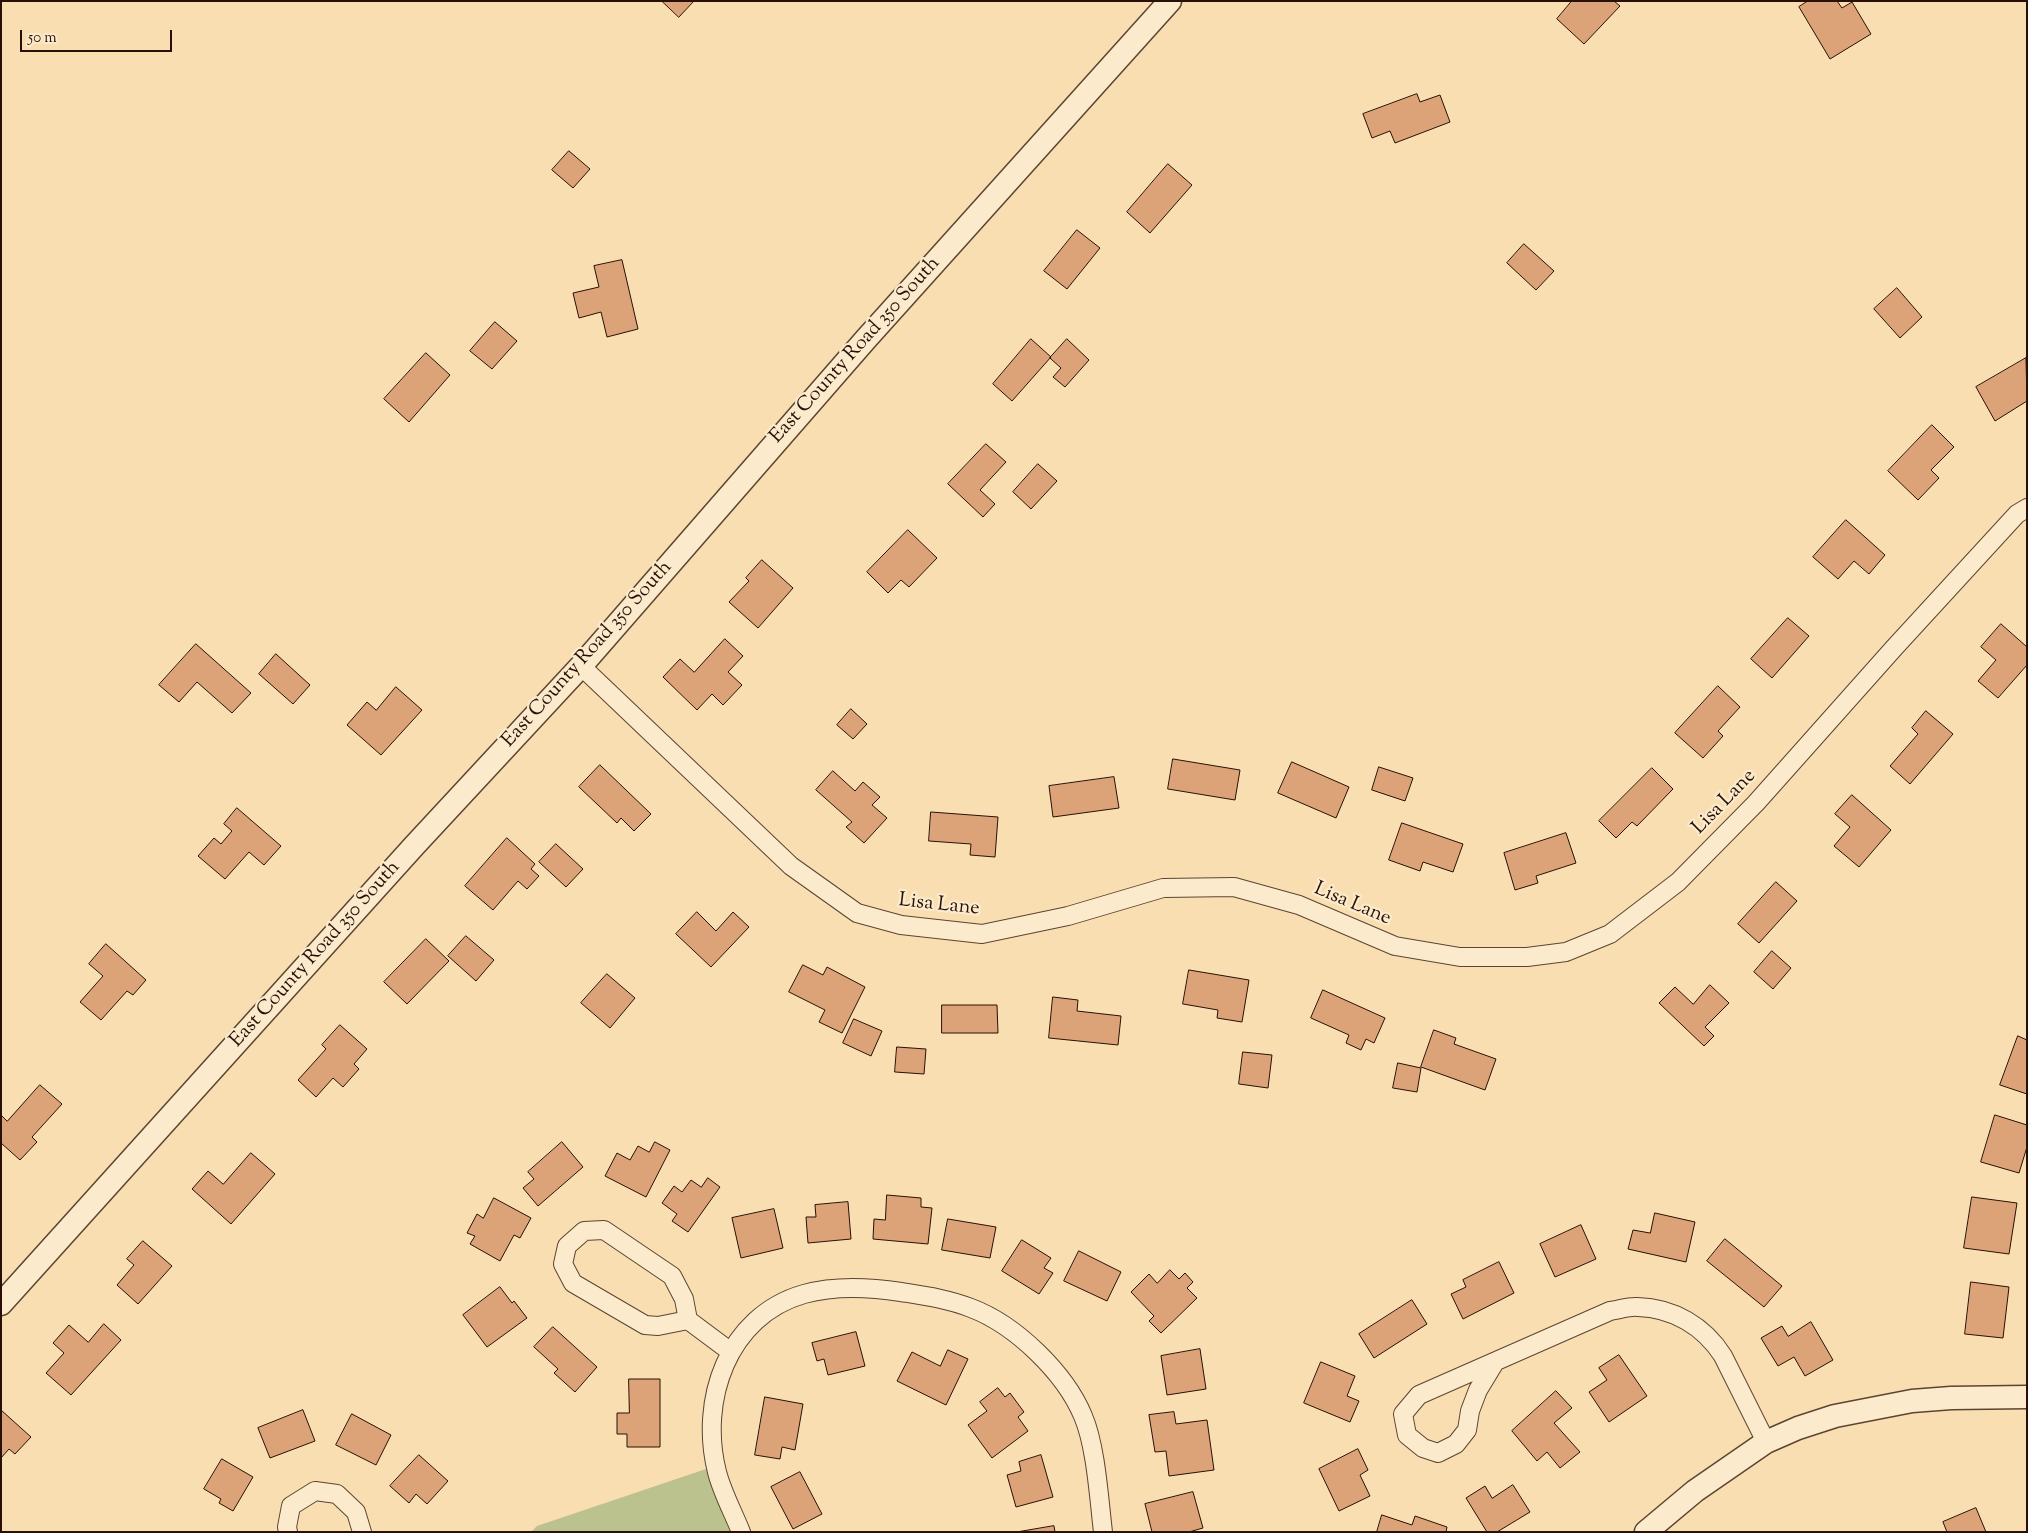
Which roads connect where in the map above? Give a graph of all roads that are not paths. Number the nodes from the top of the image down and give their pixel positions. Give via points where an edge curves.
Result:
1 (1170, 1) edge
2 (2027, 508) edge
3 (581, 666) junction
4 (1, 1304) edge
5 (688, 1320) junction
6 (731, 1352) junction
7 (1495, 1362) junction
8 (2027, 1397) edge
9 (1766, 1442) junction
10 (288, 1532) edge
11 (362, 1532) edge
12 (740, 1532) edge
13 (1104, 1532) edge
14 (1646, 1532) edge

1 - 3 street, East County Road 350 South via 847,360
2 - 3 street, Lisa Lane via 2017,514 1756,803 1678,882 1610,934 1566,952 1527,957 1460,956 1395,946 1299,905 1234,887 1163,888 1068,916 982,934 901,926 857,913 791,866
3 - 4 street, East County Road 350 South via 408,852
5 - 5 street via 645,1325 573,1283 563,1264 567,1246 584,1231 604,1230 672,1276 684,1299
5 - 6 street
6 - 12 street via 718,1378 711,1409 712,1441 717,1473
6 - 13 street via 756,1322 778,1305 803,1294 831,1288 870,1287 944,1298 973,1308 994,1319 1036,1351 1070,1392 1083,1417 1091,1444
7 - 7 street via 1419,1395 1403,1414 1407,1435 1423,1448 1438,1453 1456,1444 1467,1430 1478,1390
7 - 9 street via 1610,1311 1636,1306 1659,1309 1680,1316 1715,1342
8 - 9 street via 1951,1398 1873,1407 1816,1422
9 - 14 street via 1695,1491
10 - 11 street via 291,1506 315,1491 337,1494 356,1512

